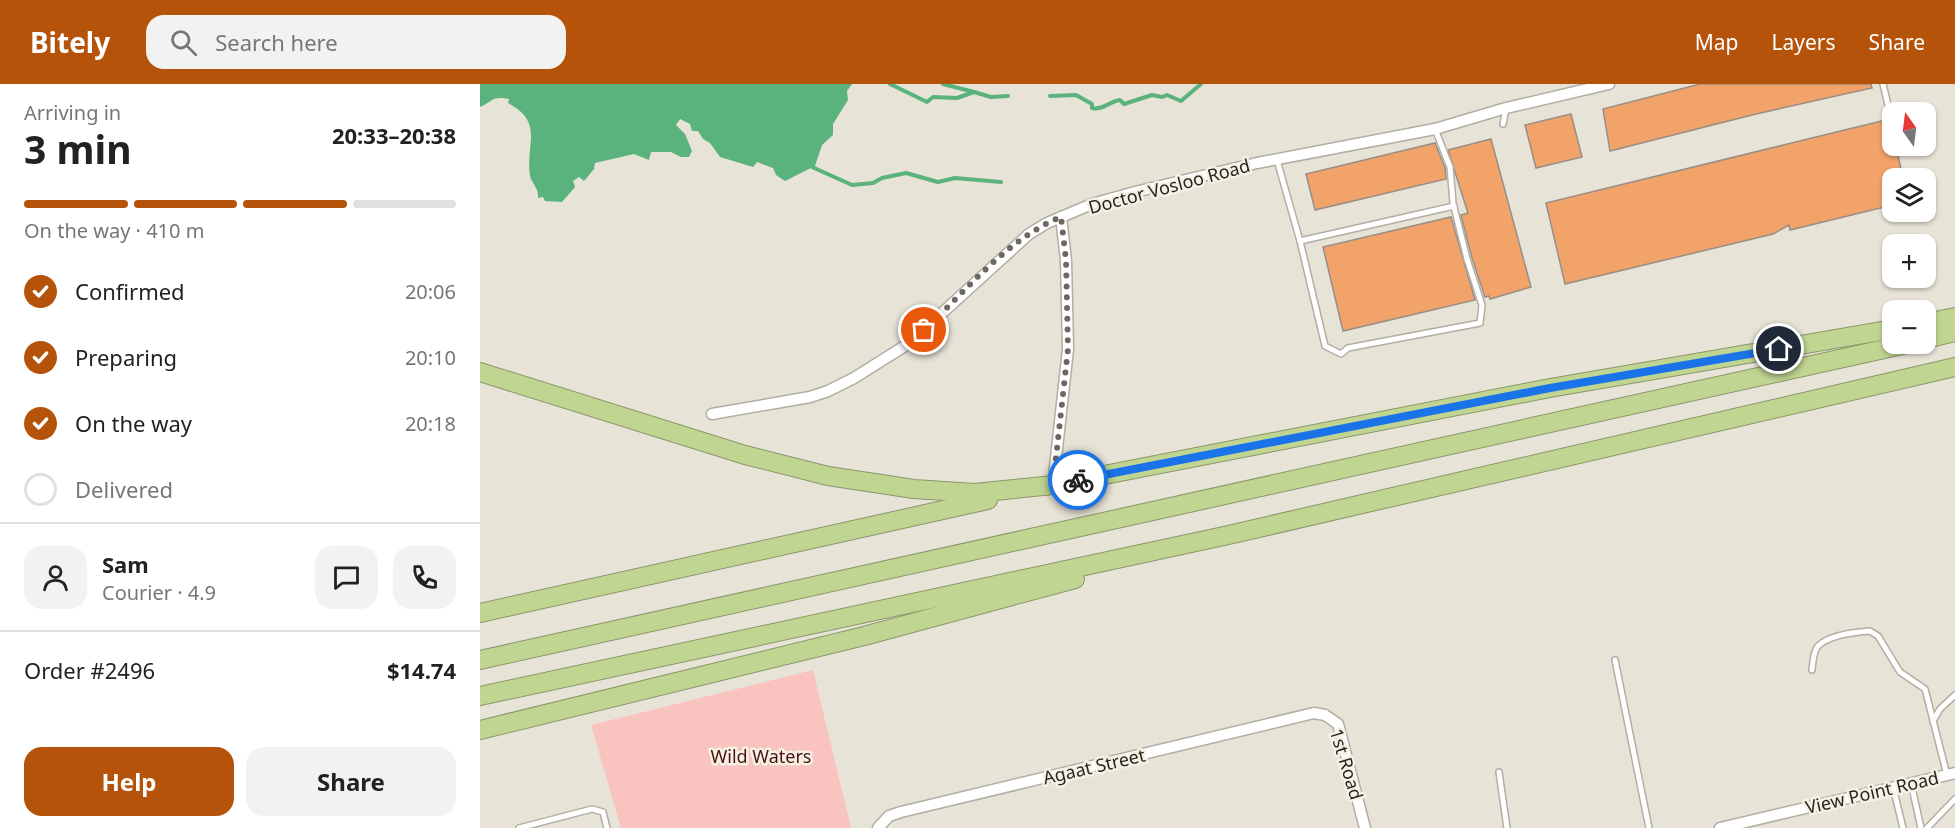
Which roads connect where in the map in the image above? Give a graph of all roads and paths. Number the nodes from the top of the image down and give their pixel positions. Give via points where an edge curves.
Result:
1 (1609, 84) edge
2 (1883, 84) edge
3 (1887, 102) edge
4 (1506, 108) junction
5 (1503, 124) dead end
6 (1435, 129) junction
7 (1277, 160) junction
8 (1454, 206) junction
9 (1061, 217) junction
10 (1300, 241) junction
11 (1955, 317) edge
12 (1936, 321) edge
13 (1882, 331) edge
14 (1955, 332) edge
15 (1936, 337) edge
16 (1882, 350) edge
17 (1955, 367) edge
18 (480, 372) edge
19 (712, 414) dead end
20 (1053, 485) junction
21 (1224, 536) junction
22 (480, 613) edge
23 (480, 660) edge
24 (1615, 660) dead end
25 (1812, 670) dead end
26 (1955, 695) edge
27 (480, 696) edge
28 (1314, 713) joint
29 (1933, 721) junction
30 (480, 730) edge
31 (1498, 772) dead end
32 (1951, 774) edge
33 (1911, 783) junction
34 (1893, 787) junction
35 (1955, 799) edge
36 (519, 828) edge
37 (607, 828) edge
38 (878, 828) edge
39 (1365, 828) edge
40 (1507, 828) edge
41 (1649, 828) edge
42 (1720, 828) edge
43 (1903, 828) edge
44 (1921, 828) edge
45 (1927, 828) edge

1 - 4 street, Doctor Vosloo Road
2 - 3 lane
4 - 5 lane
4 - 6 street, Doctor Vosloo Road
6 - 7 street, Doctor Vosloo Road
6 - 8 lane via 1450,167
7 - 9 street, Doctor Vosloo Road via 1135,192
7 - 10 lane
8 - 10 lane
8 - 10 lane via 1482,305 1480,323 1348,348 1341,354 1325,346
9 - 19 street, Doctor Vosloo Road via 1015,245 908,344 854,378 810,397
9 - 20 street via 1068,349
11 - 12 highway
13 - 20 highway via 1550,388
14 - 15 highway
16 - 23 highway
17 - 21 highway
18 - 20 highway via 745,455 828,476 914,489 975,493
20 - 22 highway
21 - 27 highway
21 - 30 highway via 875,633
24 - 41 lane
25 - 29 lane via 1818,646 1870,631 1878,636 1900,672 1925,689
26 - 29 lane
28 - 38 street, Agaat Street via 901,812 889,816
28 - 39 street, 1st Road via 1338,724
29 - 32 lane
31 - 40 lane
32 - 33 street, View Point Road
33 - 34 street, View Point Road
33 - 44 lane
34 - 42 street, View Point Road
34 - 43 lane
35 - 45 lane
36 - 37 lane via 592,809 603,812

